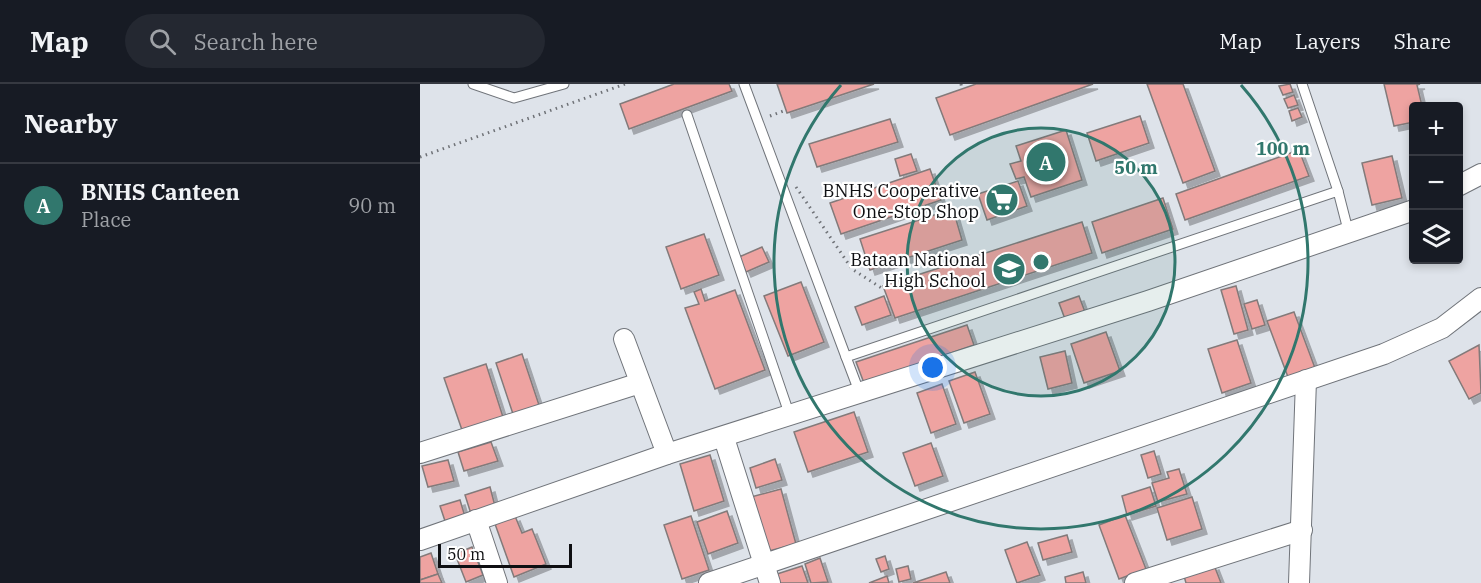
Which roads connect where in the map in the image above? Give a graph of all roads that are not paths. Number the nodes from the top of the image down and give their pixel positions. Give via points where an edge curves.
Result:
1 (473, 84) edge
2 (564, 84) edge
3 (744, 84) edge
4 (1302, 84) edge
5 (687, 115) dead end
6 (1481, 174) edge
7 (1463, 183) edge
8 (1338, 191) junction
9 (1409, 212) edge
10 (1349, 234) junction
11 (1481, 298) edge
12 (624, 339) dead end
13 (846, 357) junction
14 (1306, 380) junction
15 (640, 383) junction
16 (860, 394) junction
17 (790, 416) junction
18 (724, 438) junction
19 (420, 453) edge
20 (667, 454) junction
21 (476, 520) junction
22 (1302, 530) junction
23 (420, 540) edge
24 (767, 574) edge
25 (497, 583) edge
26 (710, 583) edge
27 (1136, 583) edge
28 (1299, 583) edge

1 - 2 lane via 514,98
3 - 13 lane
4 - 8 lane
5 - 17 lane
6 - 7 street
8 - 10 lane
8 - 13 lane
9 - 10 street
10 - 16 street
11 - 14 street via 1442,328 1384,354
12 - 15 street
13 - 16 lane
14 - 22 street
14 - 24 street
15 - 19 street
15 - 20 street
16 - 17 street
17 - 18 street
18 - 20 street
18 - 24 street
20 - 21 street
21 - 23 street
21 - 25 street
22 - 27 street
22 - 28 street
24 - 26 street

